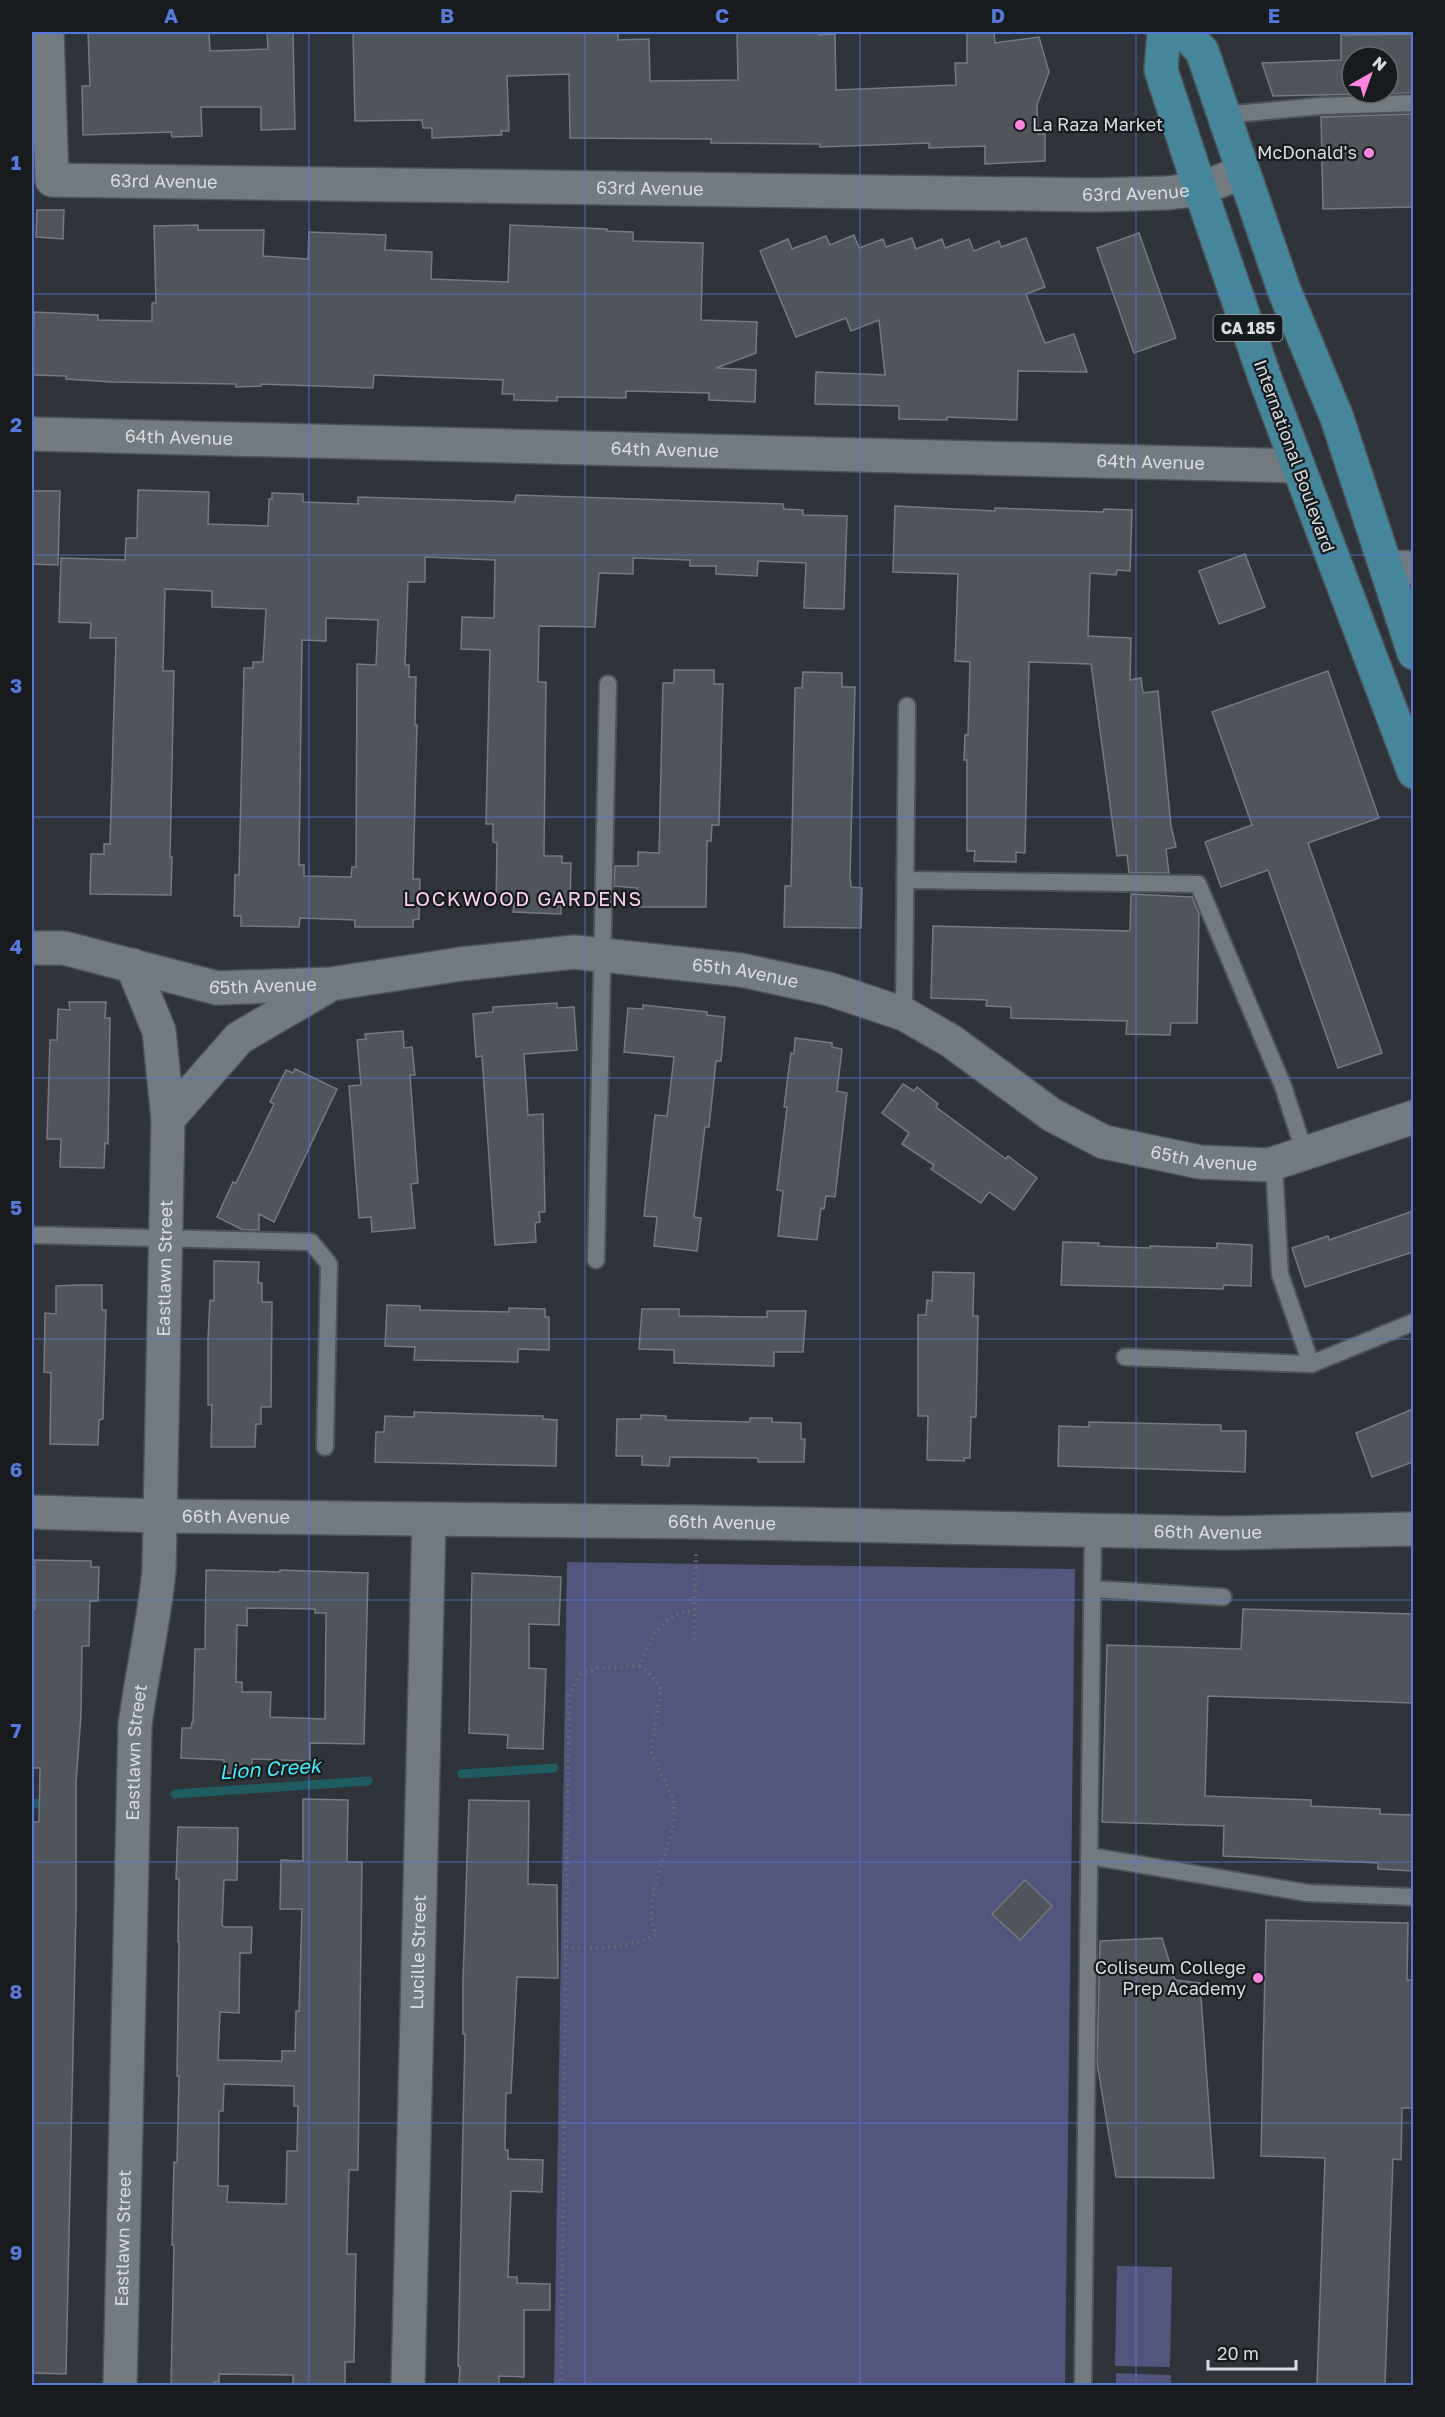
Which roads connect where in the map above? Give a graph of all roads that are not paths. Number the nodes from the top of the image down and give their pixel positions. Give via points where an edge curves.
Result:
1 (47, 32) edge
2 (1164, 32) edge
3 (1184, 32) edge
4 (1413, 103) edge
5 (1224, 115) junction
6 (1243, 172) junction
7 (1200, 189) junction
8 (32, 434) edge
9 (1298, 466) junction
10 (1400, 567) edge
11 (1413, 653) edge
12 (608, 684) dead end
13 (907, 706) dead end
14 (1413, 772) edge
15 (905, 880) junction
16 (32, 948) edge
17 (604, 954) junction
18 (132, 965) junction
19 (331, 984) junction
20 (904, 1014) junction
21 (1413, 1117) edge
22 (168, 1119) junction
23 (1305, 1154) junction
24 (1274, 1164) junction
25 (32, 1235) edge
26 (165, 1239) junction
27 (596, 1260) dead end
28 (1413, 1322) edge
29 (1125, 1357) dead end
30 (1311, 1364) junction
31 (325, 1447) dead end
32 (32, 1512) edge
33 (159, 1516) junction
34 (429, 1519) junction
35 (1413, 1529) edge
36 (1093, 1530) junction
37 (1093, 1589) junction
38 (1223, 1597) dead end
39 (1089, 1856) junction
40 (1413, 1897) edge
41 (120, 2385) edge
42 (408, 2385) edge
43 (1083, 2385) edge

1 - 7 street, 63rd Avenue via 52,180 1076,195
2 - 7 main road, International Boulevard / CA 185 via 1161,70
3 - 5 main road, CA 185 via 1202,51
4 - 5 lane
5 - 6 main road, CA 185
6 - 7 street, 63rd Avenue
6 - 10 main road, CA 185 via 1284,290
7 - 9 main road, International Boulevard / CA 185
8 - 9 street, 64th Avenue
9 - 14 main road, International Boulevard / CA 185
10 - 11 main road, CA 185
12 - 17 lane
13 - 15 lane
15 - 20 lane
15 - 23 lane via 1198,884 1283,1086
16 - 18 street, 65th Avenue via 64,948
17 - 19 street, 65th Avenue via 574,952 460,964
17 - 20 street, 65th Avenue via 741,970 829,989
17 - 27 lane
18 - 19 street, 65th Avenue via 217,988
18 - 22 street, Eastlawn Street via 159,1031
19 - 22 street via 238,1038
20 - 24 street, 65th Avenue via 951,1041 1052,1116 1104,1142 1200,1162
21 - 23 street, 65th Avenue
22 - 26 street, Eastlawn Street
23 - 24 street, 65th Avenue
24 - 30 lane via 1280,1274
25 - 26 lane
26 - 31 lane via 311,1242 329,1264
26 - 33 street, Eastlawn Street
28 - 30 lane
29 - 30 lane
32 - 33 street, 66th Avenue
33 - 34 street, 66th Avenue
33 - 41 street, Eastlawn Street via 155,1610 135,1725
34 - 36 street, 66th Avenue
34 - 42 street, Lucille Street
35 - 36 street, 66th Avenue via 1227,1533
36 - 37 lane
37 - 38 lane
37 - 39 lane
39 - 40 lane via 1308,1893
39 - 43 lane

